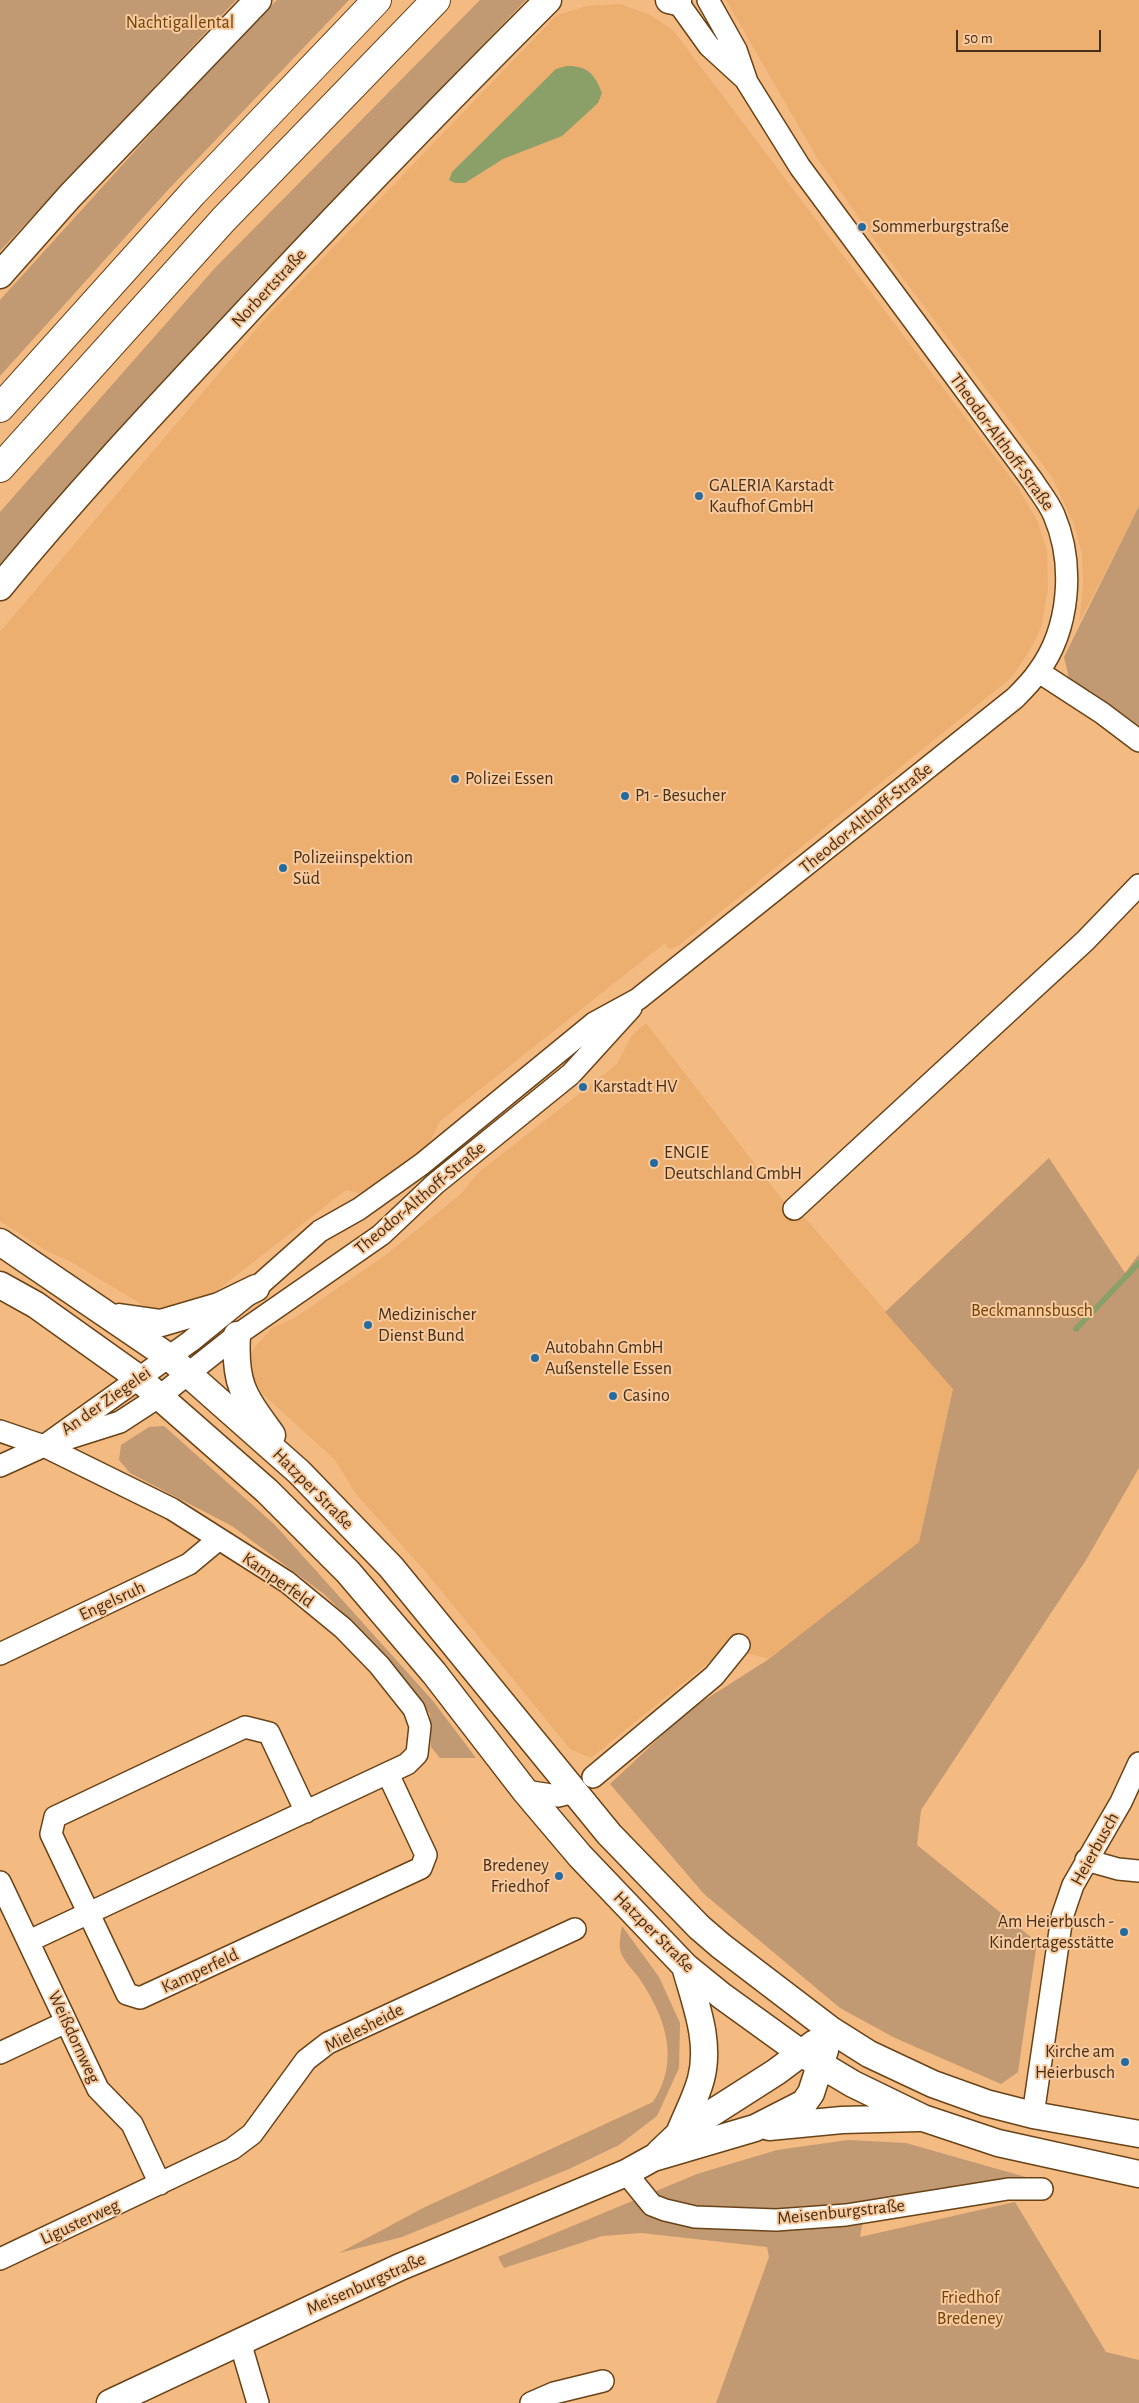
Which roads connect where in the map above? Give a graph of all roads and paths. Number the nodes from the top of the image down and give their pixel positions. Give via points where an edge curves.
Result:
1 (258, 0) edge
2 (377, 0) edge
3 (436, 0) edge
4 (548, 0) edge
5 (708, 0) edge
6 (674, 1) edge
7 (747, 82) junction
8 (0, 275) edge
9 (0, 408) edge
10 (0, 468) edge
11 (0, 587) edge
12 (1039, 672) junction
13 (1139, 741) edge
14 (1139, 885) edge
15 (638, 999) junction
16 (794, 1209) dead end
17 (0, 1242) edge
18 (0, 1285) edge
19 (256, 1288) junction
20 (105, 1314) junction
21 (237, 1335) junction
22 (179, 1365) junction
23 (138, 1377) junction
24 (160, 1396) junction
25 (0, 1432) edge
26 (44, 1446) junction
27 (0, 1466) edge
28 (299, 1472) junction
29 (219, 1539) junction
30 (739, 1645) dead end
31 (0, 1654) edge
32 (1139, 1763) edge
33 (388, 1774) junction
34 (583, 1784) junction
35 (525, 1791) junction
36 (306, 1812) junction
37 (1086, 1860) junction
38 (1139, 1871) edge
39 (0, 1882) edge
40 (89, 1914) junction
41 (575, 1929) dead end
42 (29, 1941) junction
43 (685, 1966) junction
44 (66, 2022) junction
45 (831, 2030) junction
46 (0, 2052) edge
47 (811, 2059) junction
48 (1033, 2115) junction
49 (923, 2118) junction
50 (755, 2128) junction
51 (679, 2134) junction
52 (1139, 2134) edge
53 (653, 2158) junction
54 (626, 2173) junction
55 (1139, 2174) edge
56 (160, 2184) junction
57 (1042, 2189) dead end
58 (0, 2260) edge
59 (240, 2342) junction
60 (604, 2381) dead end
61 (110, 2403) edge
62 (258, 2403) edge
63 (531, 2403) edge

1 - 8 main road via 76,189
2 - 9 highway via 193,193
3 - 10 highway via 217,226
4 - 11 main road, Norbertstraße via 250,308 152,413
5 - 7 street, Theodor-Althoff-Straße via 736,50
6 - 7 street, Theodor-Althoff-Straße via 709,46
7 - 12 street, Theodor-Althoff-Straße via 800,167 1054,514 1066,562 1065,608
12 - 13 street
12 - 15 street, Theodor-Althoff-Straße via 1015,698
14 - 16 street via 1085,941
15 - 19 street, Theodor-Althoff-Straße via 594,1023 422,1164 359,1209 320,1231
15 - 21 street, Theodor-Althoff-Straße via 571,1074 435,1184 381,1235
17 - 20 main road, Hatzper Straße
18 - 23 main road, Hatzper Straße via 36,1305
19 - 20 main road via 219,1306 161,1323
19 - 22 street, Theodor-Althoff-Straße
20 - 22 main road, Hatzper Straße
21 - 22 street, Theodor-Althoff-Straße
21 - 28 main road via 235,1364 239,1384
22 - 23 street, An der Ziegelei
22 - 24 street, Theodor-Althoff-Straße
22 - 28 main road, Hatzper Straße
23 - 24 main road, Hatzper Straße
23 - 26 street, An der Ziegelei
24 - 26 street, An der Ziegelei via 120,1422
24 - 35 main road, Hatzper Straße via 267,1491 348,1572 434,1673
25 - 26 street, Kamperfeld
26 - 27 street, An der Ziegelei
26 - 29 street, Kamperfeld via 172,1509
28 - 34 main road, Hatzper Straße via 391,1567
29 - 31 street, Engelsruh via 189,1564
29 - 33 street, Kamperfeld via 287,1582 343,1628 414,1709 420,1726 417,1754 407,1764
30 - 34 street via 707,1682
32 - 37 street, Heierbusch via 1121,1802
33 - 36 street, Kamperfeld
33 - 40 street, Kamperfeld via 426,1856 421,1868 140,1998 127,1994
34 - 35 street via 558,1796
34 - 45 main road, Hatzper Straße via 609,1834 699,1927
35 - 43 main road, Hatzper Straße via 585,1862
36 - 40 street, Kamperfeld
36 - 40 street, Kamperfeld via 269,1733 245,1727 55,1817 50,1834
37 - 38 street
37 - 48 street, Heierbusch via 1062,1917
39 - 42 street, Weißdornweg
40 - 42 street, Kamperfeld
41 - 56 street, Mielesheide via 328,2043 306,2060 252,2134 232,2149
42 - 44 street, Weißdornweg
43 - 47 main road, Hatzper Straße
43 - 51 main road via 703,2033 704,2058 700,2080
44 - 46 street
44 - 56 street, Weißdornweg via 98,2089 132,2124
45 - 47 main road, Meisenburgstraße
45 - 48 main road via 869,2054 933,2084
47 - 49 main road via 853,2084
47 - 50 main road, Meisenburgstraße via 811,2093 804,2103
47 - 51 main road, Meisenburgstraße via 776,2072
48 - 52 main road
49 - 50 main road via 842,2120
49 - 55 main road via 998,2143
50 - 53 main road, Meisenburgstraße
51 - 53 main road, Meisenburgstraße
53 - 54 main road, Meisenburgstraße
54 - 57 street, Meisenburgstraße via 652,2205 665,2210 695,2216 776,2220 846,2215 1008,2189
54 - 59 main road, Meisenburgstraße via 400,2268
56 - 58 street, Ligusterweg
59 - 61 main road, Meisenburgstraße
59 - 62 street
60 - 63 street via 554,2393

